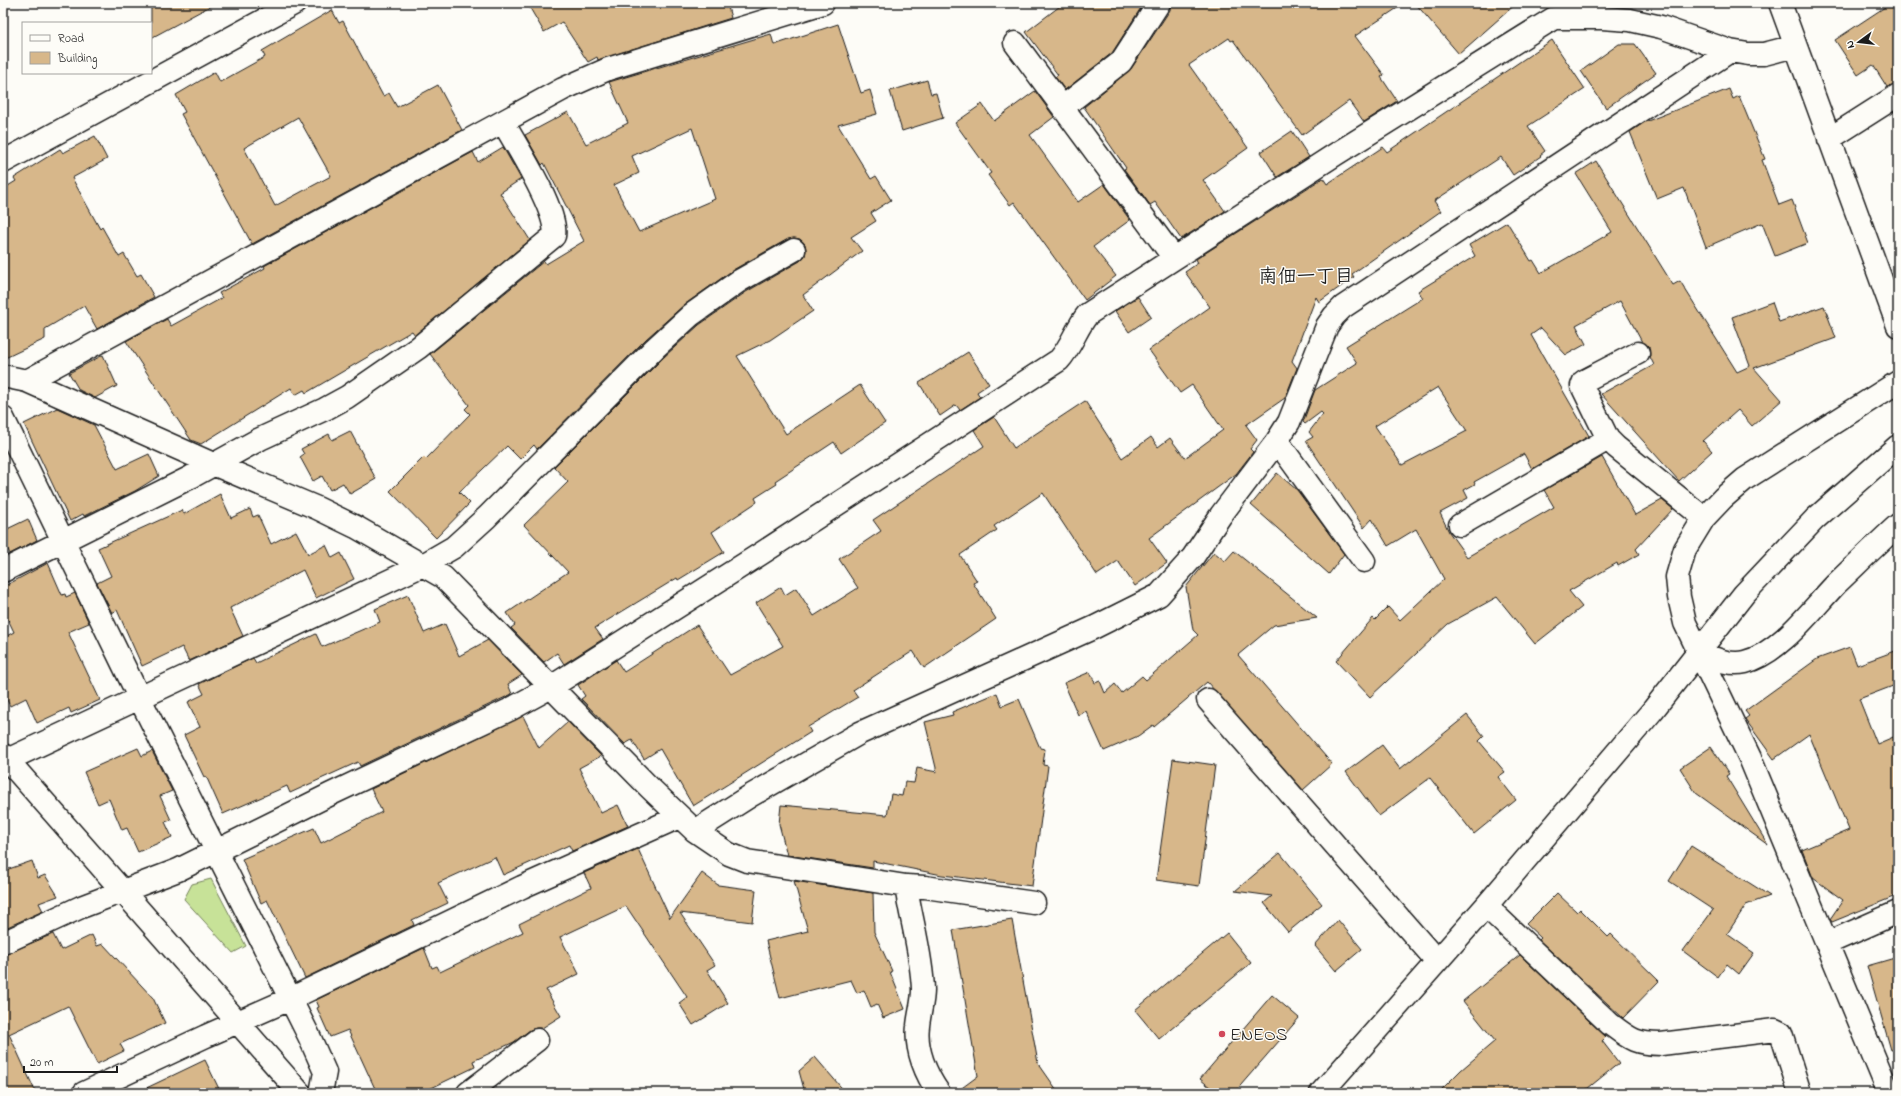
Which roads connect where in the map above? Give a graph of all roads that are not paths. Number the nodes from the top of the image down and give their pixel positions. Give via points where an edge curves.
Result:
1 (295, 3) edge
2 (823, 3) edge
3 (1159, 3) edge
4 (1780, 3) edge
5 (1015, 43) dead end
6 (1795, 46) junction
7 (1730, 51) junction
8 (1898, 95) edge
9 (1063, 107) junction
10 (503, 122) junction
11 (1829, 139) junction
12 (3, 162) edge
13 (794, 250) dead end
14 (1174, 258) junction
15 (1898, 326) edge
16 (1638, 353) dead end
17 (3, 376) edge
18 (27, 381) junction
19 (1898, 382) edge
20 (3, 418) edge
21 (1608, 439) junction
22 (1277, 441) junction
23 (1898, 446) edge
24 (213, 464) junction
25 (1704, 518) junction
26 (1460, 525) dead end
27 (1898, 525) edge
28 (62, 542) junction
29 (1364, 561) dead end
30 (423, 565) junction
31 (3, 571) edge
32 (1698, 652) junction
33 (551, 687) junction
34 (140, 699) junction
35 (1208, 700) dead end
36 (4, 759) edge
37 (679, 817) junction
38 (695, 831) junction
39 (216, 851) junction
40 (906, 886) junction
41 (123, 892) junction
42 (1034, 903) dead end
43 (1486, 906) junction
44 (1898, 912) edge
45 (3, 943) edge
46 (1828, 943) junction
47 (1437, 961) junction
48 (290, 999) junction
49 (239, 1023) junction
50 (537, 1040) dead end
51 (84, 1093) edge
52 (300, 1093) edge
53 (321, 1093) edge
54 (468, 1093) edge
55 (939, 1093) edge
56 (1321, 1093) edge
57 (1800, 1093) edge
58 (1889, 1093) edge

1 - 12 street
2 - 10 street via 608,69
3 - 9 street via 1121,62
4 - 6 street
5 - 9 street
6 - 7 street via 1764,54
6 - 11 street
7 - 14 street via 1661,27 1630,20 1554,18
7 - 22 street via 1342,307 1327,326 1289,422
8 - 11 street
9 - 14 street
10 - 18 street
10 - 24 street via 545,200 556,229 554,236 448,324 366,386
11 - 15 street
13 - 30 street via 739,281 691,315 487,517 454,547
14 - 33 street via 1088,314 1059,360
16 - 21 street via 1584,381 1582,386
17 - 18 street
18 - 24 street
19 - 25 street via 1745,479
20 - 28 street
21 - 25 street
21 - 26 street
22 - 29 street
22 - 38 street via 1193,557 1159,595 1121,615 860,733 750,796
23 - 32 street via 1784,550 1744,594
24 - 28 street
24 - 30 street via 317,508
25 - 32 street via 1685,549 1677,577 1685,623
27 - 32 street via 1773,648 1744,662 1721,662
28 - 31 street
28 - 34 street
30 - 33 street via 454,587
30 - 34 street
32 - 43 street via 1653,710
32 - 46 street via 1750,758
33 - 37 street
33 - 39 street via 464,732
34 - 36 street
34 - 39 street
35 - 47 street
36 - 41 street
37 - 38 street
37 - 48 street via 522,887
38 - 40 street via 729,854 747,861
39 - 41 street
39 - 48 street
40 - 42 street
40 - 55 street via 923,990 917,1027 918,1040 928,1075
41 - 45 street via 81,907
41 - 49 street
43 - 47 street
43 - 57 street via 1610,1024 1628,1038 1642,1044 1661,1044 1774,1030 1781,1033
44 - 46 street
46 - 58 street
47 - 56 street
48 - 49 street
48 - 53 street via 325,1072
49 - 51 street
49 - 52 street
50 - 54 street

